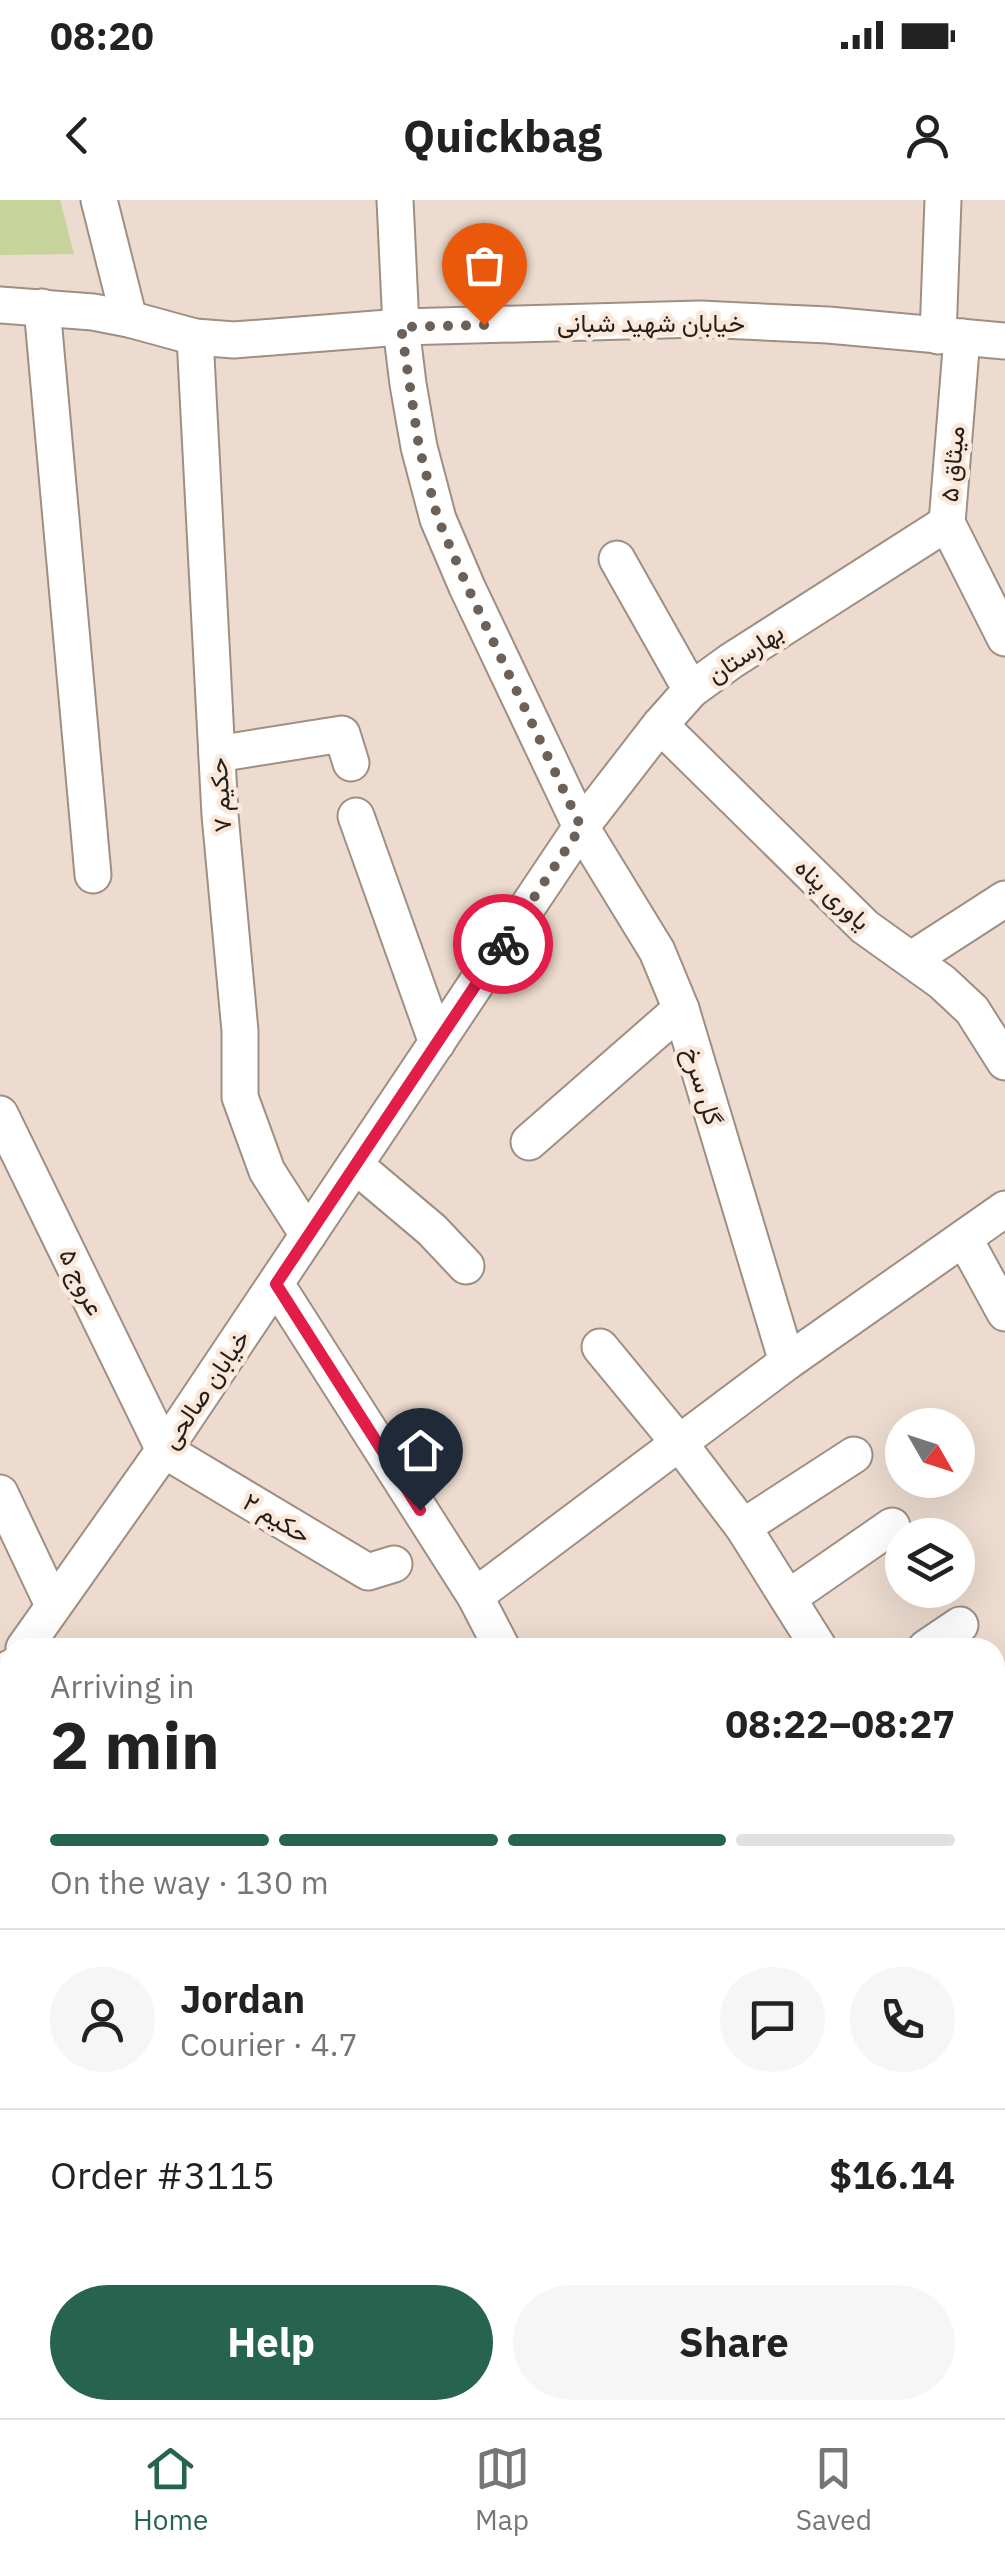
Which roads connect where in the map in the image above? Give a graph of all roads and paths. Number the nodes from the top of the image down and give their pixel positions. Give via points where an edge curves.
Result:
1 (99, 200) edge
2 (395, 200) edge
3 (943, 200) edge
4 (0, 305) edge
5 (42, 307) junction
6 (129, 319) junction
7 (401, 327) junction
8 (195, 337) junction
9 (950, 337) junction
10 (1005, 340) edge
11 (947, 523) junction
12 (617, 559) dead end
13 (1005, 638) edge
14 (691, 690) junction
15 (660, 725) junction
16 (347, 749) dead end
17 (217, 754) junction
18 (356, 816) dead end
19 (581, 827) junction
20 (93, 875) dead end
21 (1005, 899) edge
22 (912, 959) junction
23 (681, 1009) junction
24 (437, 1042) junction
25 (1005, 1062) edge
26 (0, 1114) edge
27 (529, 1142) dead end
28 (355, 1165) junction
29 (1005, 1209) edge
30 (308, 1235) junction
31 (964, 1238) junction
32 (466, 1266) dead end
33 (276, 1284) junction
34 (1005, 1313) edge
35 (600, 1347) dead end
36 (787, 1362) junction
37 (680, 1444) junction
38 (164, 1450) junction
39 (854, 1455) dead end
40 (0, 1493) edge
41 (743, 1527) junction
42 (885, 1531) edge
43 (394, 1564) dead end
44 (475, 1596) junction
45 (788, 1598) junction
46 (53, 1605) junction
47 (960, 1625) dead end
48 (31, 1638) edge
49 (497, 1638) edge
50 (813, 1638) edge
51 (941, 1638) edge

1 - 6 street
2 - 7 street, گل سرخ
3 - 9 street, میثاق ۵
4 - 5 street, خیابان شهید شبانی
5 - 6 street, خیابان شهید شبانی
5 - 20 street
6 - 8 street, خیابان شهید شبانی
7 - 8 street, خیابان شهید شبانی
7 - 9 street, خیابان شهید شبانی via 700,320
7 - 19 street, گل سرخ via 419,447 438,519
8 - 17 street, حکیم ۷
9 - 10 street, خیابان شهید شبانی
9 - 11 street, میثاق ۵
11 - 13 street, میثاق ۵
11 - 14 street, بهارستان
12 - 14 street
14 - 15 street, بهارستان
15 - 19 street, بهارستان
15 - 22 street, یاوری پناه via 865,927
16 - 17 street
17 - 30 street, حکیم ۷ via 240,1097 267,1171
18 - 24 street
19 - 23 street, گل سرخ via 657,951
19 - 24 street, خیابان صالحی
21 - 22 street
22 - 25 street, یاوری پناه via 972,1010
23 - 27 street
23 - 36 street, گل سرخ
24 - 28 street, خیابان صالحی
26 - 38 street, عروج ۵
28 - 30 street, خیابان صالحی
28 - 32 street
29 - 31 street
30 - 33 street, خیابان صالحی
31 - 34 street
31 - 36 street
33 - 38 street, خیابان صالحی
33 - 44 street
35 - 37 street
36 - 37 street
37 - 41 street
37 - 44 street
38 - 43 street, حکیم ۲ via 368,1572
38 - 46 street, خیابان صالحی
39 - 41 street
40 - 46 street
41 - 45 street
42 - 45 street
44 - 49 street
45 - 50 street
46 - 48 street, خیابان صالحی
47 - 51 street

